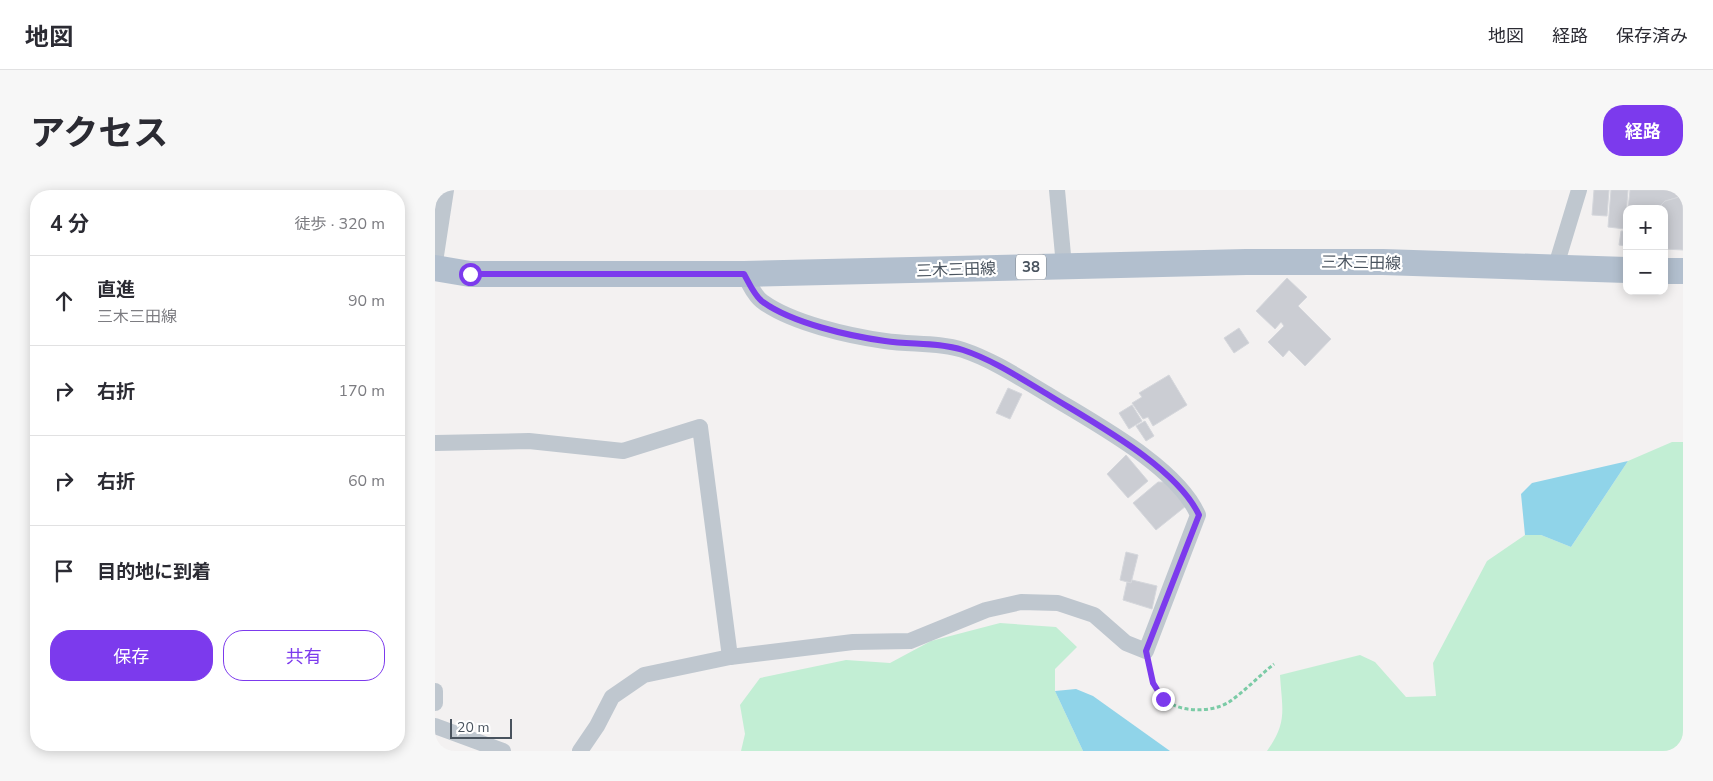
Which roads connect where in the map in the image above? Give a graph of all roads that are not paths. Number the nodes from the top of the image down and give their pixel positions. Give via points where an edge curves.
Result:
1 (446, 190) edge
2 (1057, 190) edge
3 (1579, 190) edge
4 (435, 262) edge
5 (1064, 266) junction
6 (435, 268) edge
7 (1555, 269) junction
8 (1623, 270) edge
9 (1668, 271) edge
10 (1683, 271) edge
11 (744, 274) junction
12 (435, 443) edge
13 (730, 657) junction
14 (435, 691) edge
15 (435, 703) edge
16 (435, 726) edge
17 (503, 751) edge
18 (581, 751) edge

1 - 4 street
2 - 5 street
3 - 7 street
5 - 7 main road, 三木三田線 / 38 via 1383,262
5 - 11 main road, 三木三田線 / 38
6 - 11 main road, 三木三田線 / 38 via 470,274
7 - 8 main road, 三木三田線 / 38
9 - 10 main road
11 - 13 street via 762,302 805,322 885,342 935,344 989,360 1113,434 1164,472 1199,515 1146,651 1126,642 1095,615 1058,603 1021,602 986,610 910,641 853,642
12 - 13 street via 529,441 623,451 700,426
13 - 18 street via 643,675 612,697
14 - 15 street
16 - 17 street

